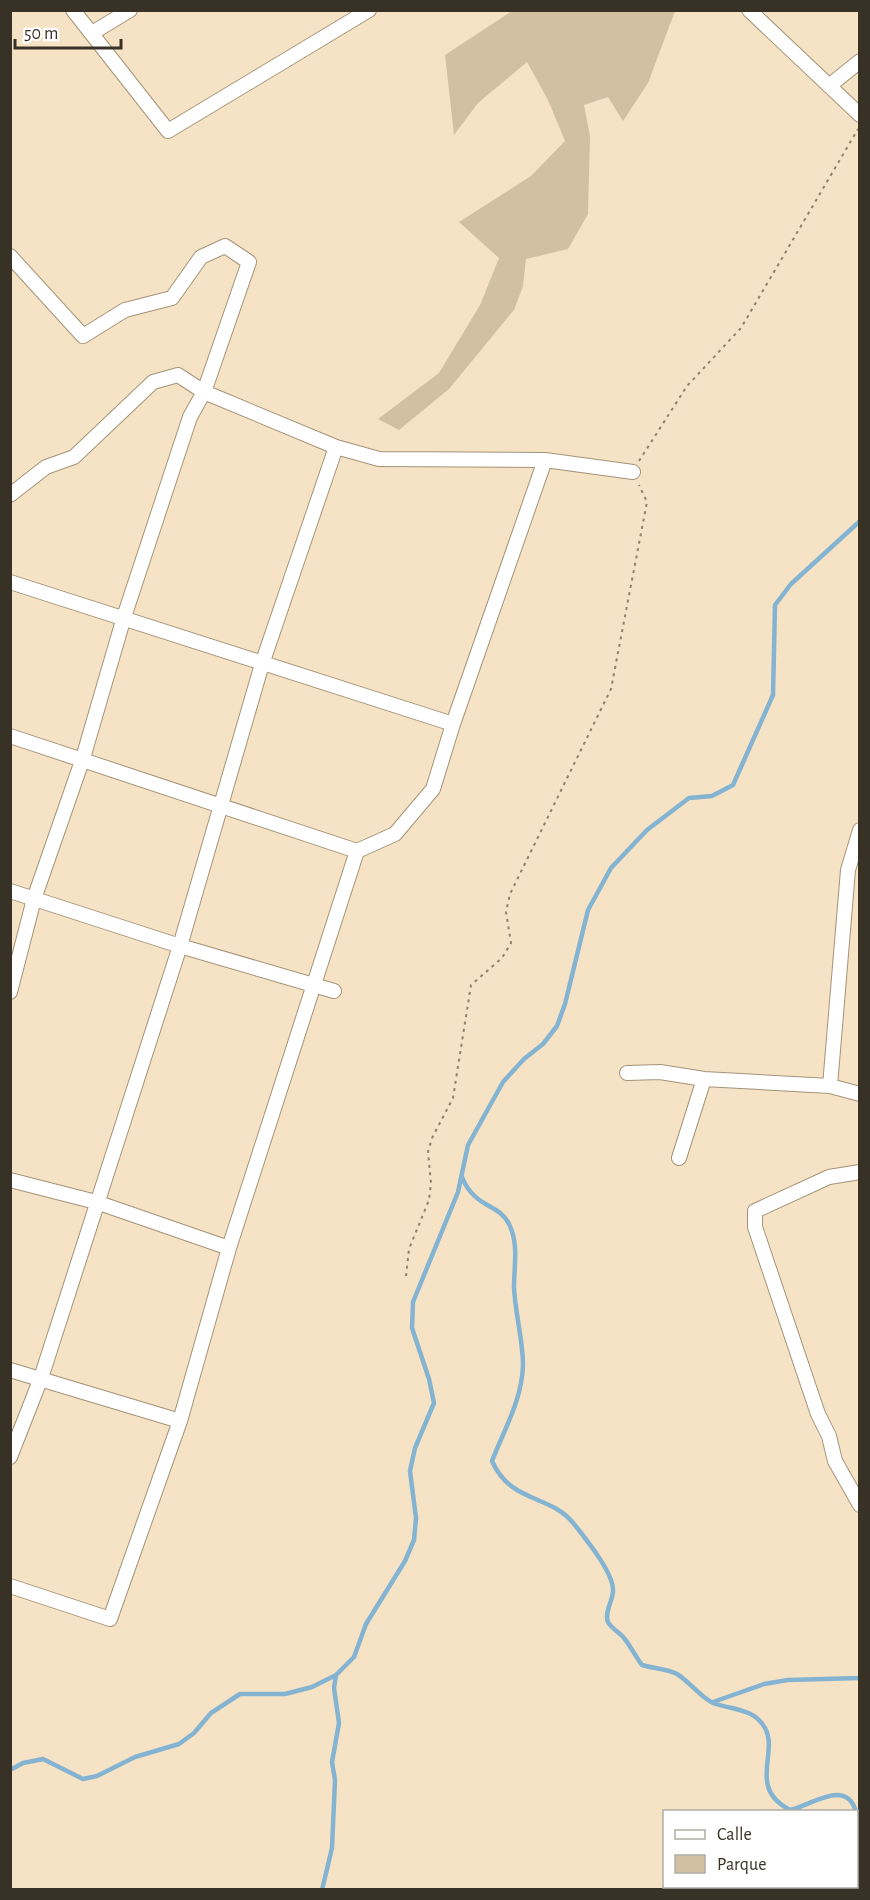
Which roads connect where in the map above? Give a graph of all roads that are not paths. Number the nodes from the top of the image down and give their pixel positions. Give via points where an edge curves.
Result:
1 (73, 10) edge
2 (130, 10) edge
3 (369, 10) edge
4 (749, 10) edge
5 (92, 33) junction
6 (860, 60) edge
7 (829, 86) junction
8 (860, 115) edge
9 (10, 256) edge
10 (204, 392) junction
11 (336, 447) junction
12 (545, 460) junction
13 (633, 472) road end
14 (10, 495) edge
15 (10, 582) edge
16 (124, 617) junction
17 (262, 664) junction
18 (453, 724) junction
19 (10, 736) edge
20 (83, 758) junction
21 (220, 804) junction
22 (858, 834) edge
23 (357, 851) junction
24 (10, 891) edge
25 (34, 898) junction
26 (180, 946) junction
27 (313, 985) junction
28 (334, 991) dead end
29 (10, 992) edge
30 (627, 1073) dead end
31 (704, 1079) junction
32 (830, 1086) junction
33 (860, 1094) edge
34 (679, 1158) dead end
35 (860, 1172) edge
36 (10, 1180) edge
37 (96, 1202) junction
38 (229, 1248) junction
39 (10, 1370) edge
40 (41, 1378) junction
41 (180, 1421) junction
42 (10, 1457) edge
43 (860, 1506) edge
44 (10, 1586) edge

1 - 5 street
2 - 5 street
3 - 5 street via 168,131
4 - 7 street
6 - 7 street
7 - 8 street
9 - 10 street via 83,336 125,310 171,298 201,257 225,246 249,262
10 - 11 street
10 - 14 street via 178,375 153,382 74,457 46,467
10 - 16 street via 190,417
11 - 12 street via 380,459
11 - 17 street
12 - 13 street
12 - 18 street
15 - 16 street
16 - 17 street
16 - 20 street
17 - 18 street
17 - 21 street
18 - 23 street via 433,789 395,834
19 - 20 street
20 - 21 street
20 - 25 street
21 - 23 street
21 - 26 street
22 - 32 street via 848,870
23 - 27 street
24 - 25 street
25 - 26 street
25 - 29 street
26 - 27 street
26 - 37 street
27 - 28 street
27 - 38 street
30 - 31 street via 660,1072
31 - 32 street
31 - 34 street
32 - 33 street
35 - 43 street via 829,1177 755,1211 755,1227 835,1461
36 - 37 street
37 - 38 street
37 - 40 street
38 - 41 street
39 - 40 street
40 - 41 street
40 - 42 street
41 - 44 street via 110,1619

